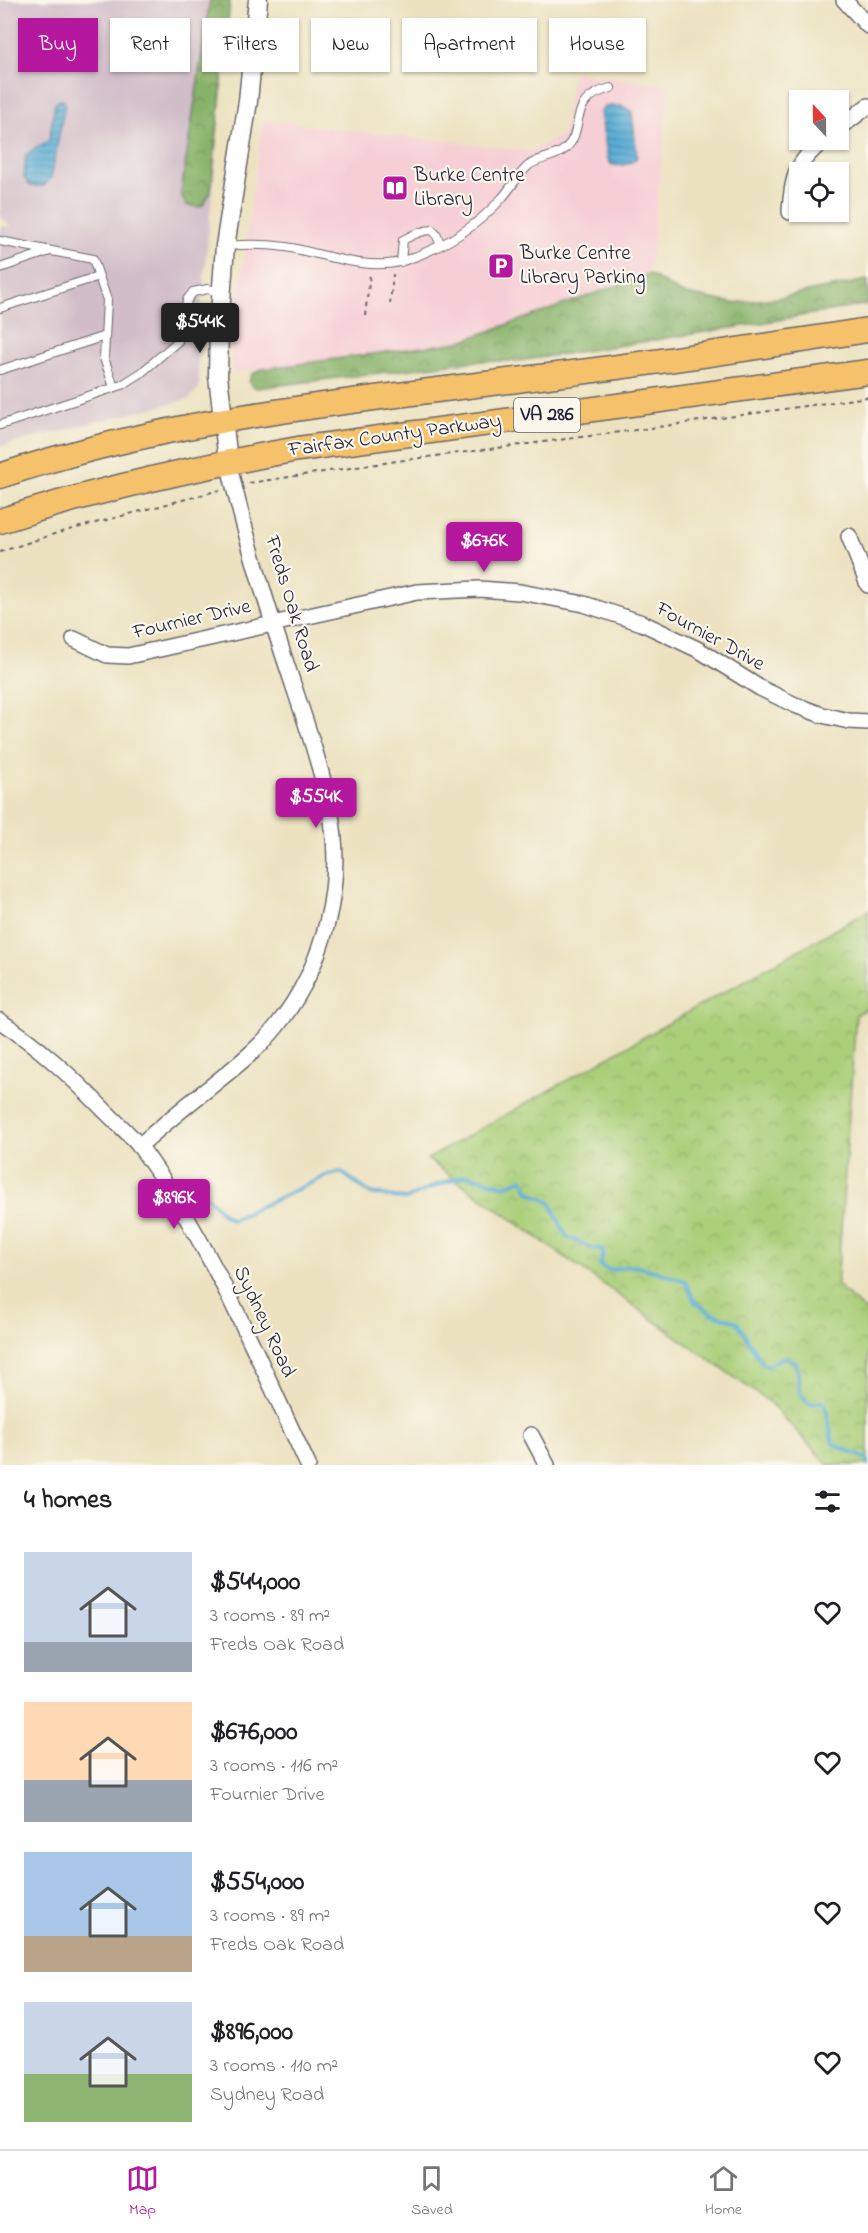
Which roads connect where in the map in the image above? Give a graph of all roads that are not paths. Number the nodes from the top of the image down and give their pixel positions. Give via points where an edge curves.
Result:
1 (258, 0) edge
2 (844, 0) edge
3 (868, 26) edge
4 (611, 88) dead end
5 (868, 106) edge
6 (849, 121) edge
7 (813, 150) edge
8 (801, 162) edge
9 (0, 241) edge
10 (441, 245) junction
11 (225, 246) junction
12 (51, 251) junction
13 (401, 262) junction
14 (0, 268) edge
15 (99, 276) junction
16 (221, 293) junction
17 (0, 308) edge
18 (868, 330) edge
19 (105, 336) junction
20 (0, 370) edge
21 (868, 372) edge
22 (114, 387) junction
23 (222, 419) junction
24 (0, 425) edge
25 (228, 461) junction
26 (0, 476) edge
27 (0, 521) edge
28 (849, 536) dead end
29 (868, 585) edge
30 (273, 624) junction
31 (74, 639) dead end
32 (868, 722) edge
33 (0, 1021) edge
34 (140, 1146) junction
35 (531, 1435) dead end
36 (308, 1465) edge
37 (547, 1465) edge

1 - 11 street, Freds Oak Road via 248,100
2 - 3 street
4 - 10 lane via 588,98 568,147 530,164 482,221
5 - 6 street
7 - 8 street
9 - 12 lane
10 - 13 lane
10 - 13 lane via 432,230 410,236 403,240
11 - 13 lane via 254,243 350,261
11 - 16 street, Freds Oak Road
12 - 14 lane
12 - 15 lane via 93,258
15 - 17 lane
15 - 19 lane via 107,300
16 - 22 lane via 208,289 193,292 187,300 178,341 141,373
16 - 23 street, Freds Oak Road via 218,359
18 - 23 highway, Fairfax County Parkway / VA 286 via 709,355
19 - 20 lane
19 - 22 lane via 104,358
21 - 25 highway, Fairfax County Parkway / VA 286
22 - 24 lane
23 - 25 street, Freds Oak Road
23 - 26 highway, Fairfax County Parkway / VA 286 via 108,443
25 - 27 highway, Fairfax County Parkway / VA 286 via 127,484
25 - 30 street, Freds Oak Road
28 - 29 street
30 - 31 street, Fournier Drive via 128,656 107,655
30 - 32 street, Fournier Drive via 417,592 479,589 556,598 642,623 699,650 795,705 849,721
30 - 34 street, Freds Oak Road via 330,806 335,864 328,921 309,972 277,1027 249,1056
33 - 34 street, Sydney Road via 64,1070
34 - 36 street, Sydney Road via 213,1263
35 - 37 street

